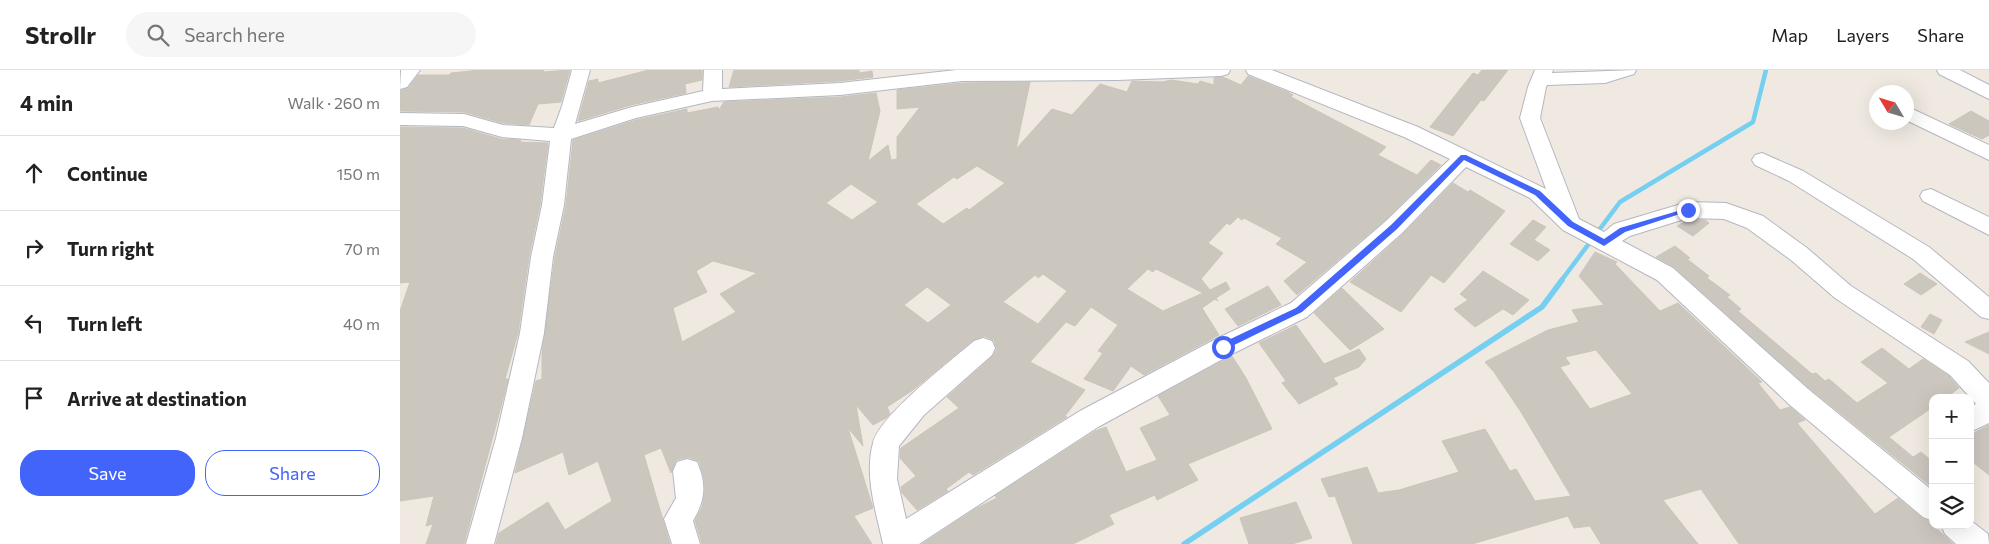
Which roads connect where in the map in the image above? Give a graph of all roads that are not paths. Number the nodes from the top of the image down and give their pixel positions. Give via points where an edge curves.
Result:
1 (411, 70) edge
2 (582, 70) edge
3 (713, 70) edge
4 (1222, 70) edge
5 (1255, 70) edge
6 (1627, 70) edge
7 (1946, 70) edge
8 (1542, 75) edge
9 (400, 83) edge
10 (1989, 93) edge
11 (712, 95) junction
12 (1914, 116) edge
13 (400, 119) edge
14 (561, 135) junction
15 (1989, 153) edge
16 (1464, 157) junction
17 (1762, 160) dead end
18 (1931, 196) dead end
19 (1989, 227) edge
20 (1587, 233) junction
21 (1989, 310) edge
22 (983, 348) dead end
23 (1989, 401) edge
24 (1989, 409) edge
25 (1974, 418) edge
26 (687, 471) dead end
27 (1929, 505) edge
28 (1960, 529) edge
29 (480, 544) edge
30 (686, 544) edge
31 (897, 544) edge
32 (1978, 544) edge

1 - 9 street
2 - 14 street
3 - 11 street
4 - 11 street via 962,75 840,89
5 - 16 street via 1411,132
6 - 8 street via 1605,76
7 - 10 street
8 - 20 street via 1530,118
11 - 14 street via 632,113
12 - 15 street
13 - 14 street via 464,120 502,131
14 - 29 street via 532,333 509,438
16 - 20 street via 1538,193
16 - 31 street via 1389,232 1299,310 1089,419
17 - 21 street via 1796,176 1921,253
18 - 19 street
20 - 23 street via 1622,230 1688,210 1726,211 1755,222 1843,292 1959,368
20 - 27 street via 1665,274 1798,398
22 - 31 street via 915,407 886,442 883,479
24 - 25 street
26 - 30 street via 690,500 678,519
28 - 32 street

